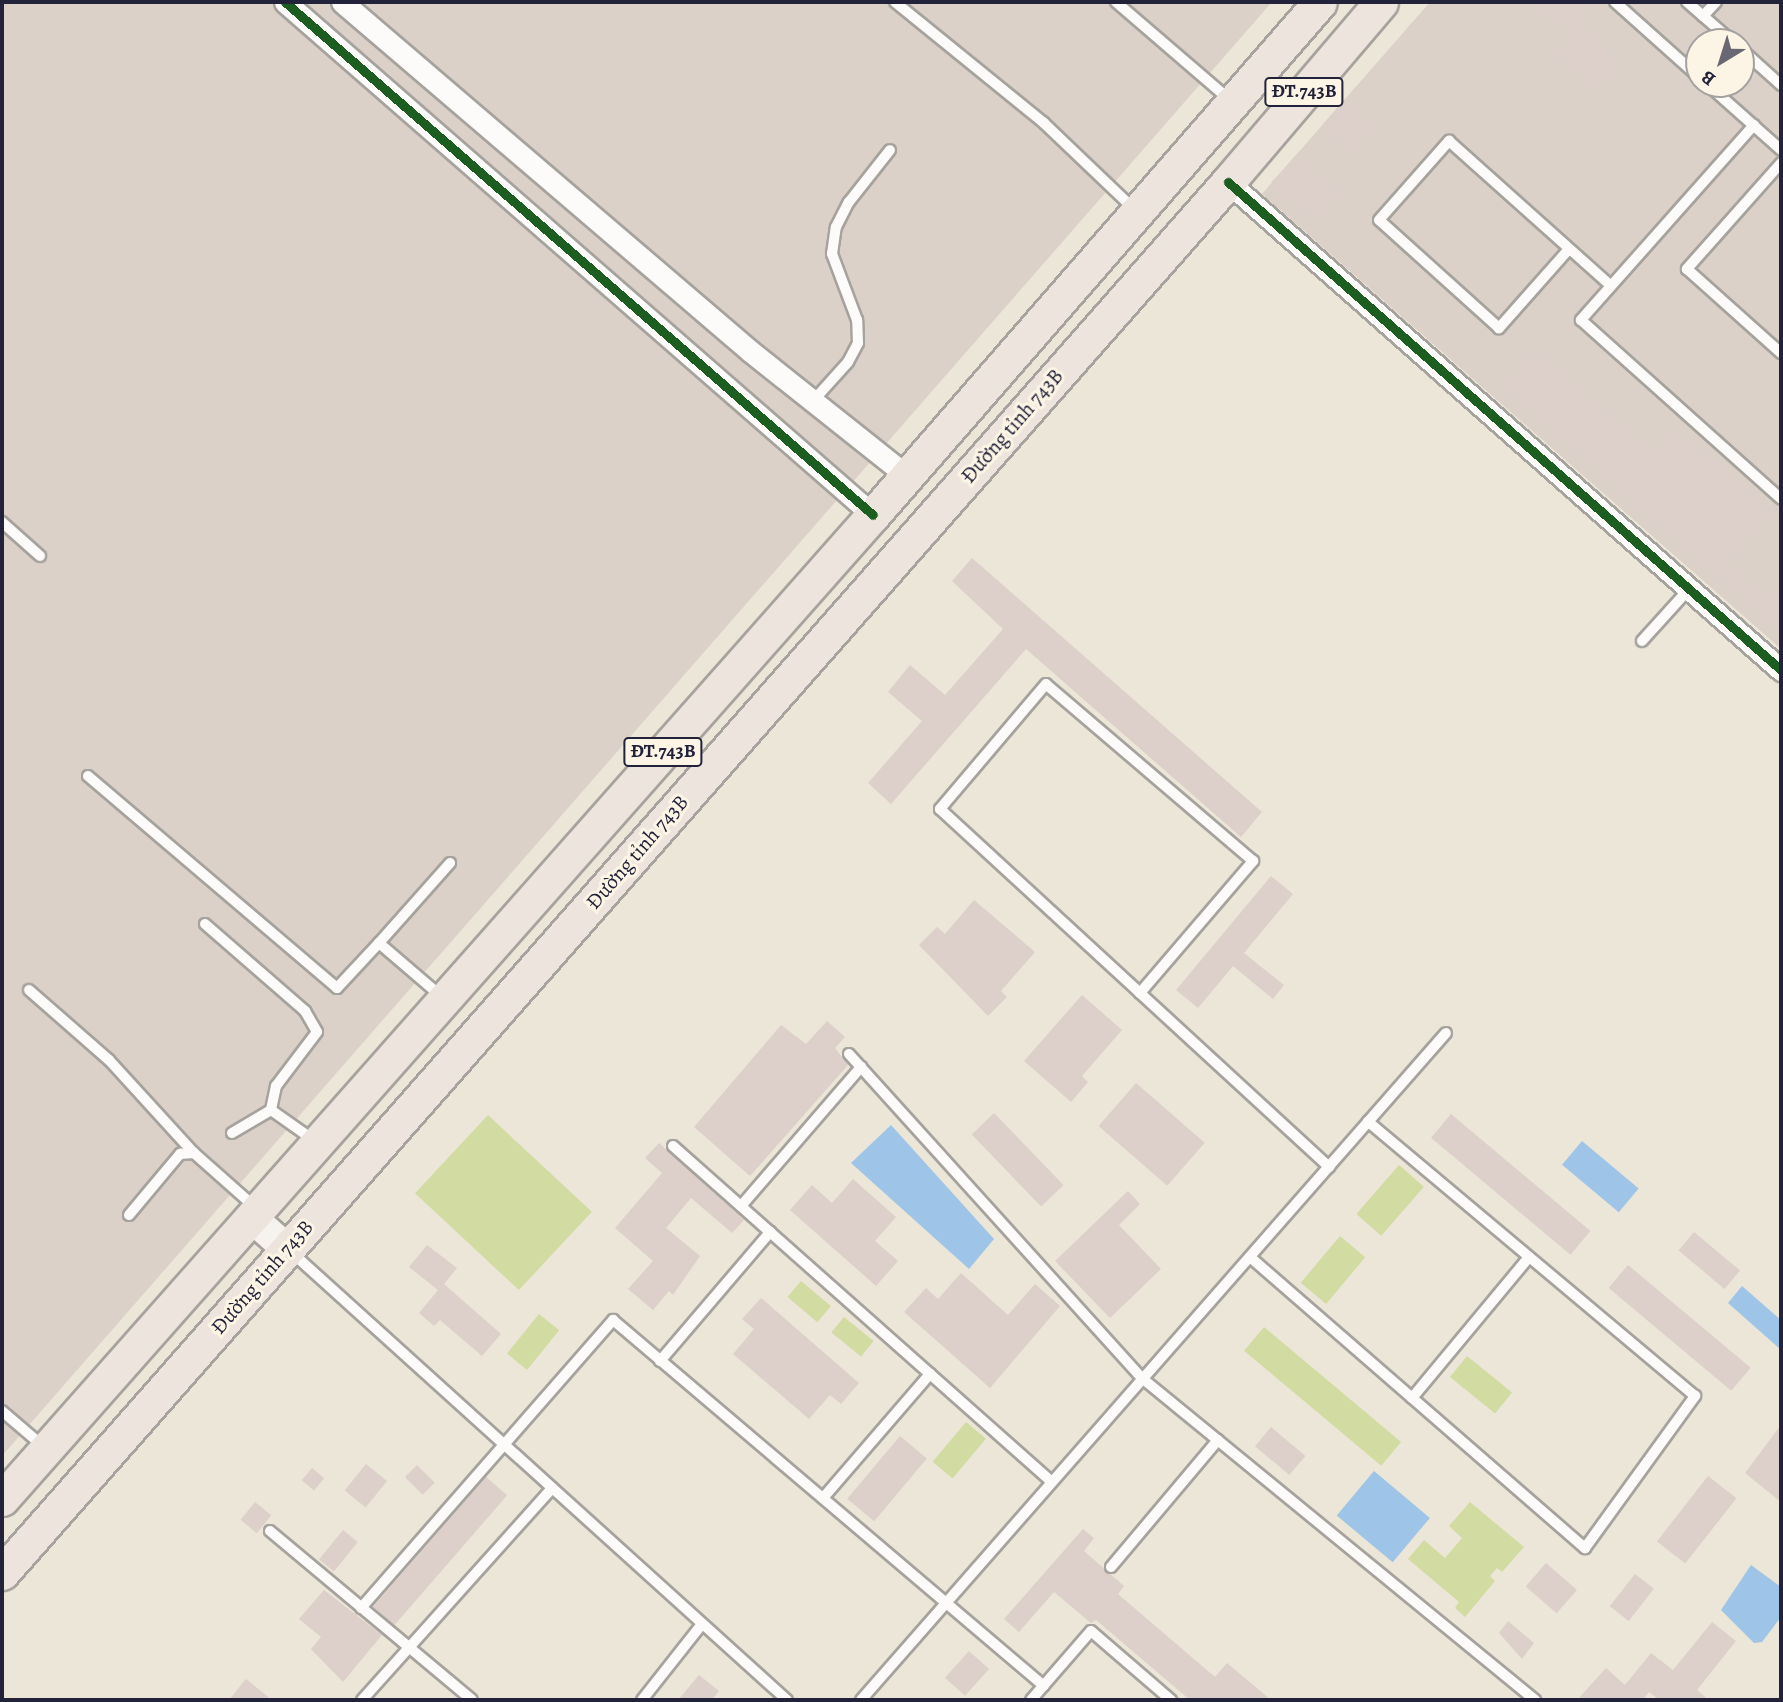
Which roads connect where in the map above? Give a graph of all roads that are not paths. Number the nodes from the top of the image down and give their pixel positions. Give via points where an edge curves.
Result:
1 (285, 2) edge
2 (342, 2) edge
3 (895, 2) edge
4 (1116, 2) edge
5 (1320, 2) edge
6 (1381, 2) edge
7 (1615, 2) edge
8 (1687, 2) edge
9 (1716, 2) edge
10 (1703, 16) junction
11 (1717, 28) edge
12 (1755, 62) edge
13 (1685, 64) edge
14 (1781, 85) edge
15 (1723, 98) edge
16 (1233, 103) junction
17 (465, 109) junction
18 (1754, 125) junction
19 (443, 140) junction
20 (890, 150) dead end
21 (1781, 150) edge
22 (1781, 163) edge
23 (1228, 182) junction
24 (1137, 212) junction
25 (1569, 249) junction
26 (1611, 286) junction
27 (1781, 353) edge
28 (813, 401) junction
29 (907, 476) junction
30 (1781, 499) edge
31 (873, 515) junction
32 (2, 522) edge
33 (40, 556) dead end
34 (1689, 589) junction
35 (1642, 641) dead end
36 (1781, 670) edge
37 (88, 776) dead end
38 (450, 863) dead end
39 (205, 924) dead end
40 (379, 943) junction
41 (29, 990) dead end
42 (1140, 993) junction
43 (444, 999) junction
44 (1446, 1032) dead end
45 (849, 1054) dead end
46 (861, 1067) junction
47 (271, 1110) junction
48 (1368, 1122) junction
49 (232, 1133) dead end
50 (317, 1142) junction
51 (673, 1146) dead end
52 (194, 1153) junction
53 (1329, 1167) junction
54 (741, 1206) junction
55 (255, 1213) junction
56 (129, 1215) dead end
57 (771, 1232) junction
58 (287, 1249) junction
59 (1250, 1257) junction
60 (1529, 1257) junction
61 (660, 1361) junction
62 (930, 1374) junction
63 (1143, 1379) junction
64 (1412, 1398) junction
65 (2, 1411) edge
66 (1218, 1440) junction
67 (504, 1445) junction
68 (46, 1448) junction
69 (1052, 1482) junction
70 (552, 1488) junction
71 (823, 1498) junction
72 (2, 1499) edge
73 (270, 1531) dead end
74 (1111, 1567) dead end
75 (2, 1573) edge
76 (946, 1603) junction
77 (362, 1608) junction
78 (702, 1623) junction
79 (409, 1647) junction
80 (1044, 1686) junction
81 (362, 1700) edge
82 (472, 1700) edge
83 (642, 1700) edge
84 (787, 1700) edge
85 (861, 1700) edge
86 (1031, 1700) edge
87 (1171, 1700) edge
88 (1535, 1700) edge

1 - 19 street
2 - 17 street
3 - 24 lane via 1044,123
4 - 16 lane
5 - 16 main road, ĐT.743B
6 - 23 main road, Đường tỉnh 743B / ĐT.743B
7 - 13 lane
8 - 10 lane
9 - 10 lane
10 - 11 lane
12 - 14 lane
15 - 18 lane
16 - 24 main road, ĐT.743B
17 - 19 street
17 - 28 street
18 - 21 lane
18 - 26 lane
19 - 31 street
20 - 28 lane via 849,202 836,227 832,254 857,320 858,343 848,362
22 - 27 lane via 1687,269
23 - 34 street
23 - 58 main road, Đường tỉnh 743B / ĐT.743B
24 - 29 main road, ĐT.743B
25 - 25 lane via 1449,141 1379,220 1499,328
25 - 26 lane
26 - 30 lane via 1581,320
28 - 29 street
29 - 31 main road, ĐT.743B
31 - 43 main road, ĐT.743B
32 - 33 lane
34 - 35 lane
34 - 36 street
37 - 40 lane via 337,988
38 - 40 lane
39 - 47 lane via 305,1012 317,1032 276,1086
40 - 43 lane
41 - 52 lane via 109,1060
42 - 42 lane via 1253,861 1046,684 940,809
42 - 53 lane
43 - 50 main road, ĐT.743B
44 - 48 lane
45 - 46 lane
46 - 54 lane
46 - 63 lane
47 - 49 lane
47 - 50 lane
48 - 53 lane
48 - 60 lane
50 - 55 main road, ĐT.743B
51 - 54 lane
52 - 55 lane
52 - 56 lane via 180,1154
53 - 59 lane
54 - 57 lane
55 - 58 main road
55 - 68 main road, ĐT.743B
57 - 61 lane
57 - 62 lane
58 - 67 lane
58 - 75 main road, Đường tỉnh 743B / ĐT.743B
59 - 63 lane
59 - 64 lane
60 - 64 lane
60 - 64 lane via 1695,1396 1586,1548
61 - 67 lane via 612,1320
61 - 71 lane
62 - 69 lane
62 - 71 lane
63 - 66 lane
63 - 69 lane
65 - 68 lane
66 - 74 lane
66 - 88 lane
67 - 70 lane
67 - 77 lane
68 - 72 main road, ĐT.743B
69 - 76 lane
70 - 78 lane
70 - 79 lane
71 - 76 lane
73 - 77 lane
76 - 80 lane
76 - 85 lane
77 - 79 lane
78 - 83 lane
78 - 84 lane
79 - 81 lane
79 - 82 lane
80 - 86 lane
80 - 87 lane via 1091,1631

